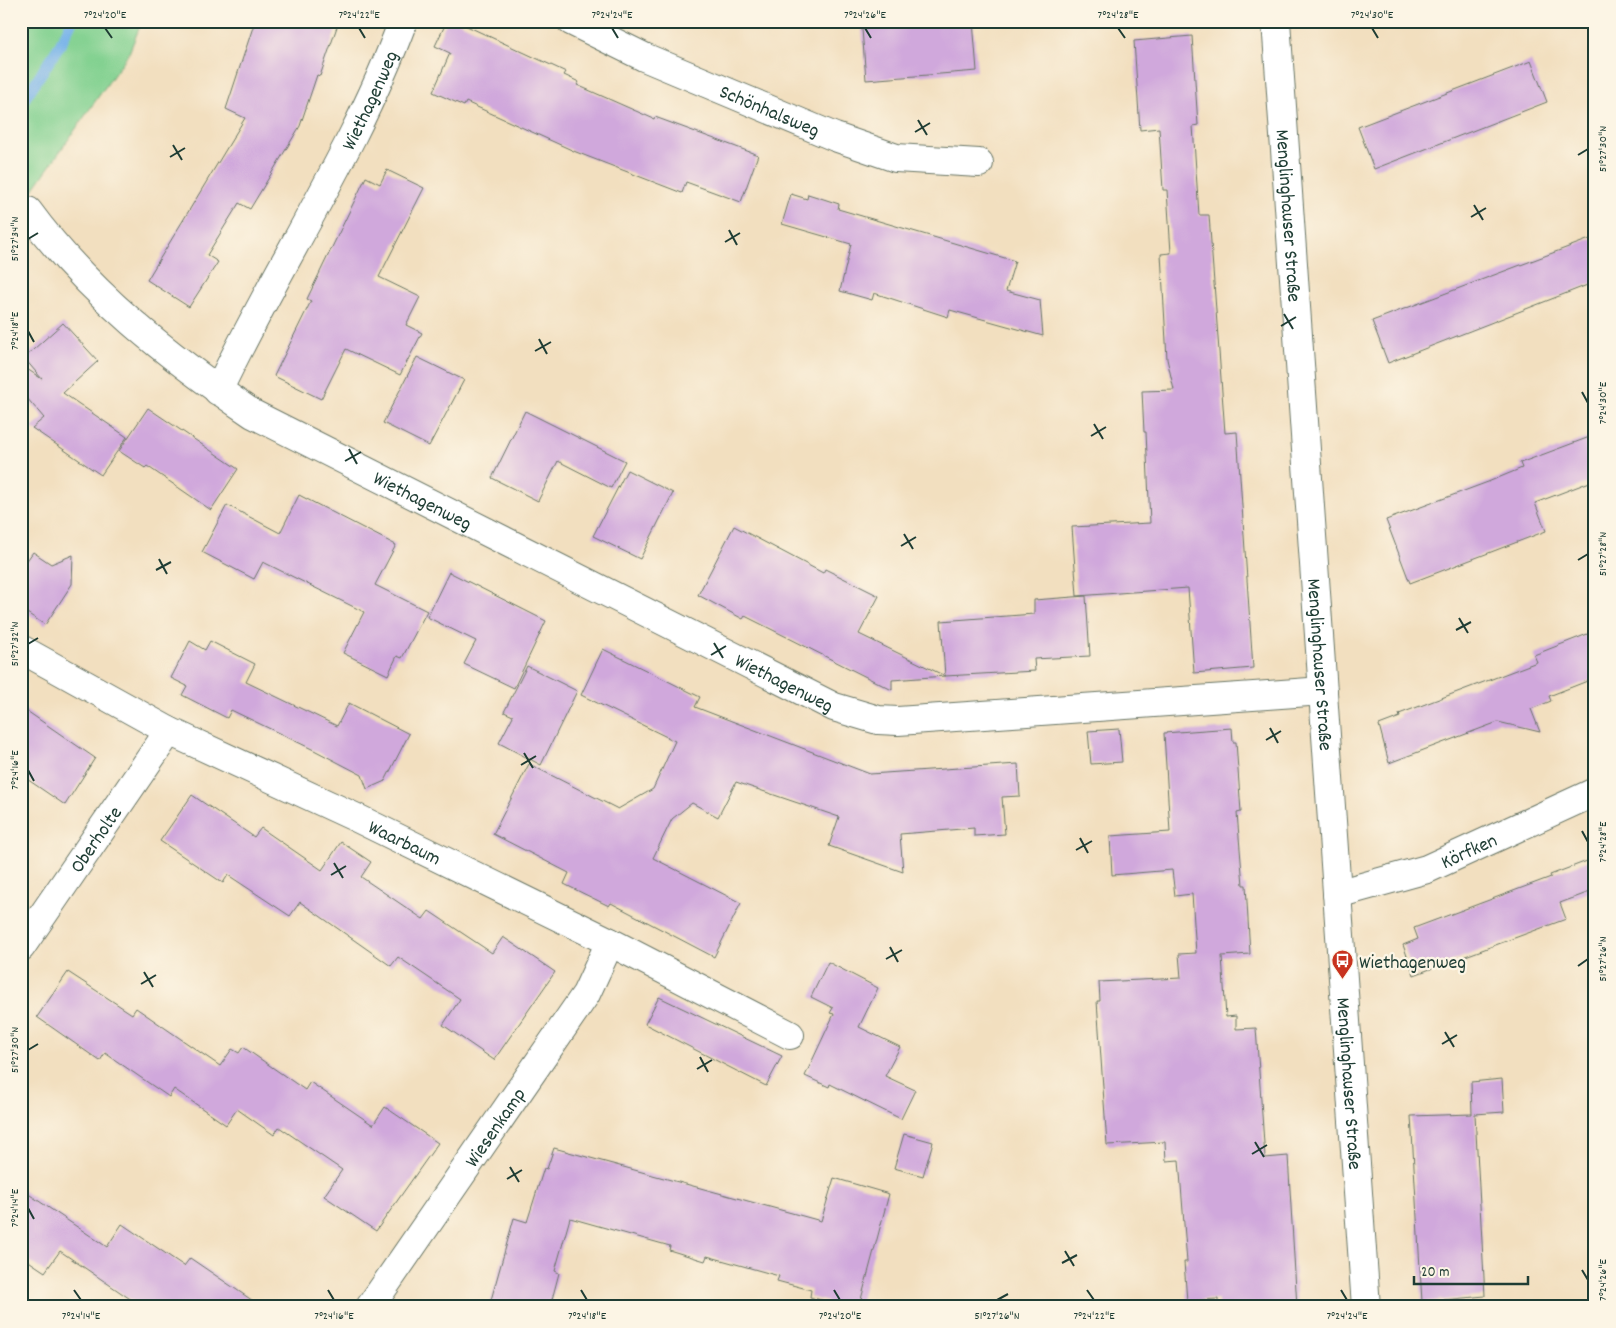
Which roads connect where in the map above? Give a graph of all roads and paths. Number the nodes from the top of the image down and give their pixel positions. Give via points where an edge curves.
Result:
1 (403, 21) edge
2 (571, 21) edge
3 (1276, 21) edge
4 (979, 163) dead end
5 (28, 211) dead end
6 (218, 390) junction
7 (21, 649) edge
8 (1323, 691) junction
9 (169, 731) junction
10 (1595, 792) edge
11 (1337, 894) junction
12 (610, 942) junction
13 (21, 947) edge
14 (790, 1035) dead end
15 (370, 1307) edge
16 (1366, 1307) edge

1 - 6 street, Wiethagenweg via 386,68 352,140 247,330
2 - 4 street, Schönhalsweg via 644,57 835,137 896,158
3 - 8 street, Menglinghauser Straße
5 - 6 street, Wiethagenweg via 85,280 124,316
6 - 8 street, Wiethagenweg via 262,419 834,707 858,715 898,721
7 - 9 street, Waarbaum
8 - 11 street, Menglinghauser Straße
9 - 12 street, Waarbaum via 359,819
9 - 13 street, Oberholte
10 - 11 street, Körfken via 1426,869
11 - 16 street, Menglinghauser Straße
12 - 14 street, Waarbaum
12 - 15 street, Wiesenkamp via 586,994

